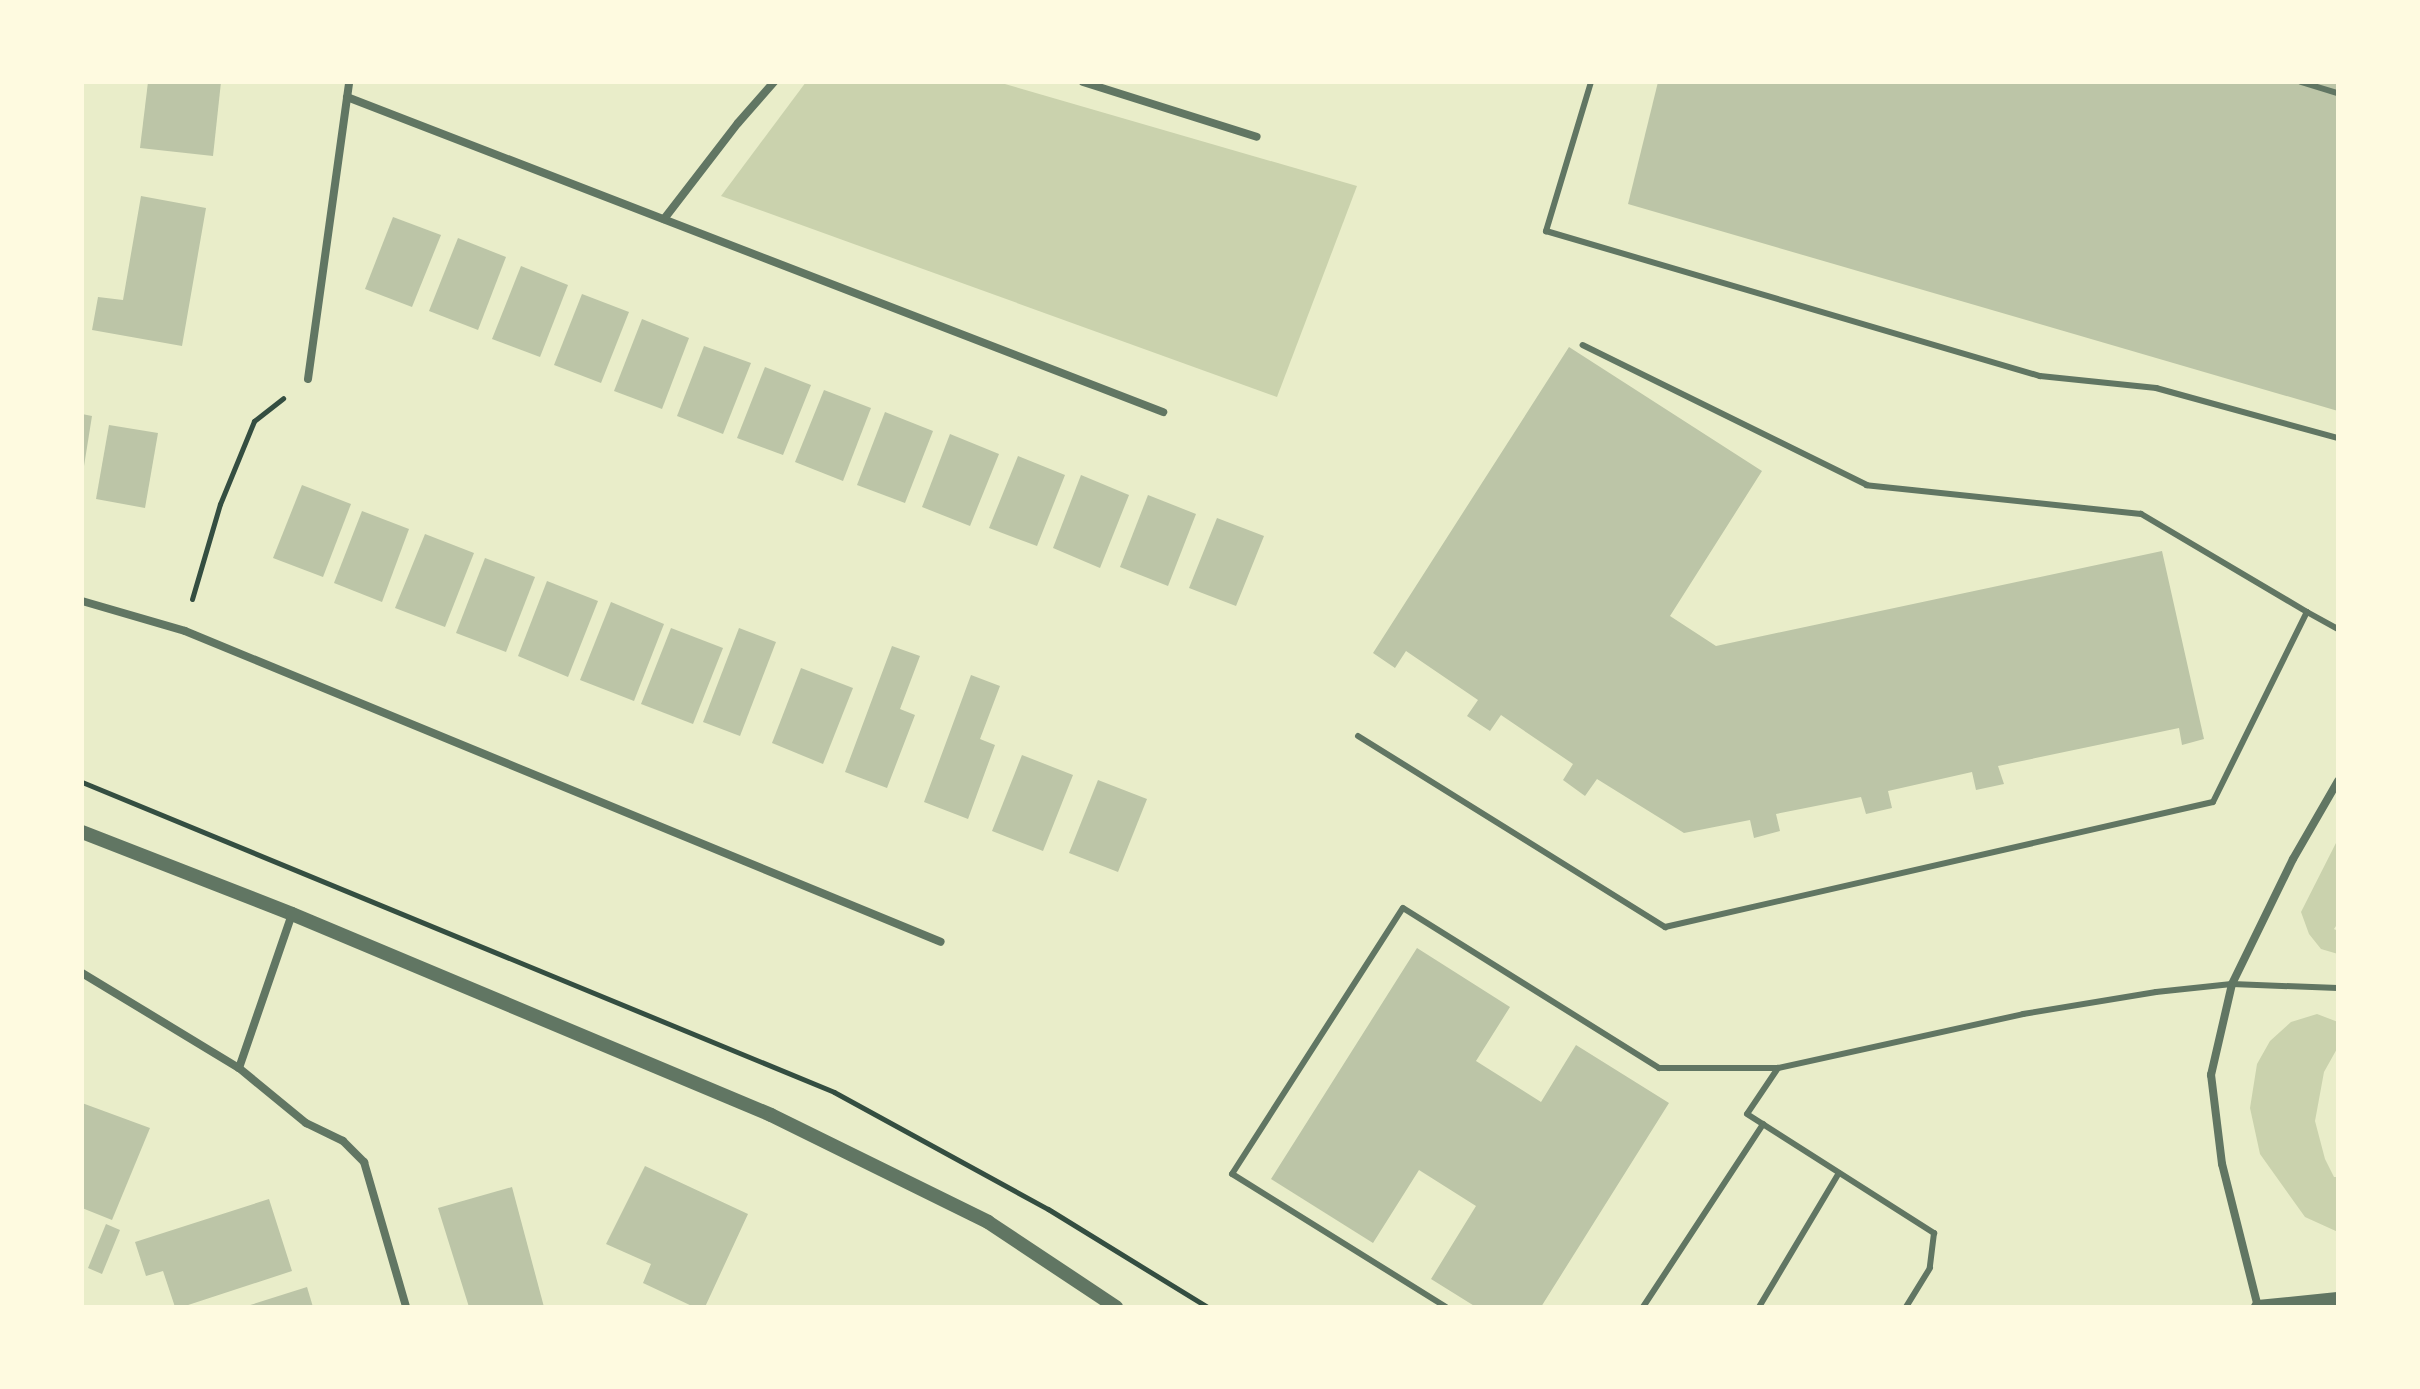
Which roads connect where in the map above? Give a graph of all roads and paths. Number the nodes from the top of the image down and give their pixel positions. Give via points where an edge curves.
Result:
1 (349, 82) edge
2 (774, 82) edge
3 (1083, 82) edge
4 (1591, 82) edge
5 (2301, 82) edge
6 (2338, 93) edge
7 (347, 97) junction
8 (1257, 137) dead end
9 (664, 219) junction
10 (1583, 345) dead end
11 (308, 379) joint
12 (1163, 412) dead end
13 (2338, 438) edge
14 (82, 601) edge
15 (2307, 612) junction
16 (2338, 629) edge
17 (185, 631) junction
18 (1358, 736) dead end
19 (2338, 781) edge
20 (82, 782) edge
21 (82, 832) edge
22 (292, 914) junction
23 (941, 942) dead end
24 (82, 973) edge
25 (2232, 984) junction
26 (2338, 988) edge
27 (239, 1068) junction
28 (1778, 1068) junction
29 (1763, 1124) junction
30 (1839, 1173) junction
31 (2338, 1299) edge
32 (406, 1307) edge
33 (1116, 1307) edge
34 (1207, 1307) edge
35 (1446, 1307) edge
36 (1643, 1307) edge
37 (1759, 1307) edge
38 (1906, 1307) edge
39 (2258, 1307) edge

1 - 7 street
2 - 9 street
3 - 8 street
4 - 13 lane via 1546,231 2040,376 2156,388
5 - 6 lane
7 - 9 street
7 - 11 street
9 - 12 street
10 - 15 lane via 1867,485 2141,514
11 - 17 path via 254,421 220,504
14 - 17 street
15 - 16 lane
15 - 18 lane via 2213,802 1665,927
17 - 23 street
19 - 25 street
20 - 34 path via 834,1092 1048,1209
21 - 22 street
22 - 27 street
22 - 33 street via 771,1115 988,1222
24 - 27 street
25 - 26 lane
25 - 28 lane via 2023,1014
25 - 39 street via 2211,1075 2222,1164
27 - 32 street via 306,1123 343,1141 364,1162
28 - 29 lane via 1747,1114
28 - 35 lane via 1659,1068 1403,908 1232,1174
29 - 30 lane
29 - 36 lane
30 - 37 lane
30 - 38 lane via 1934,1233 1930,1268
31 - 39 street

